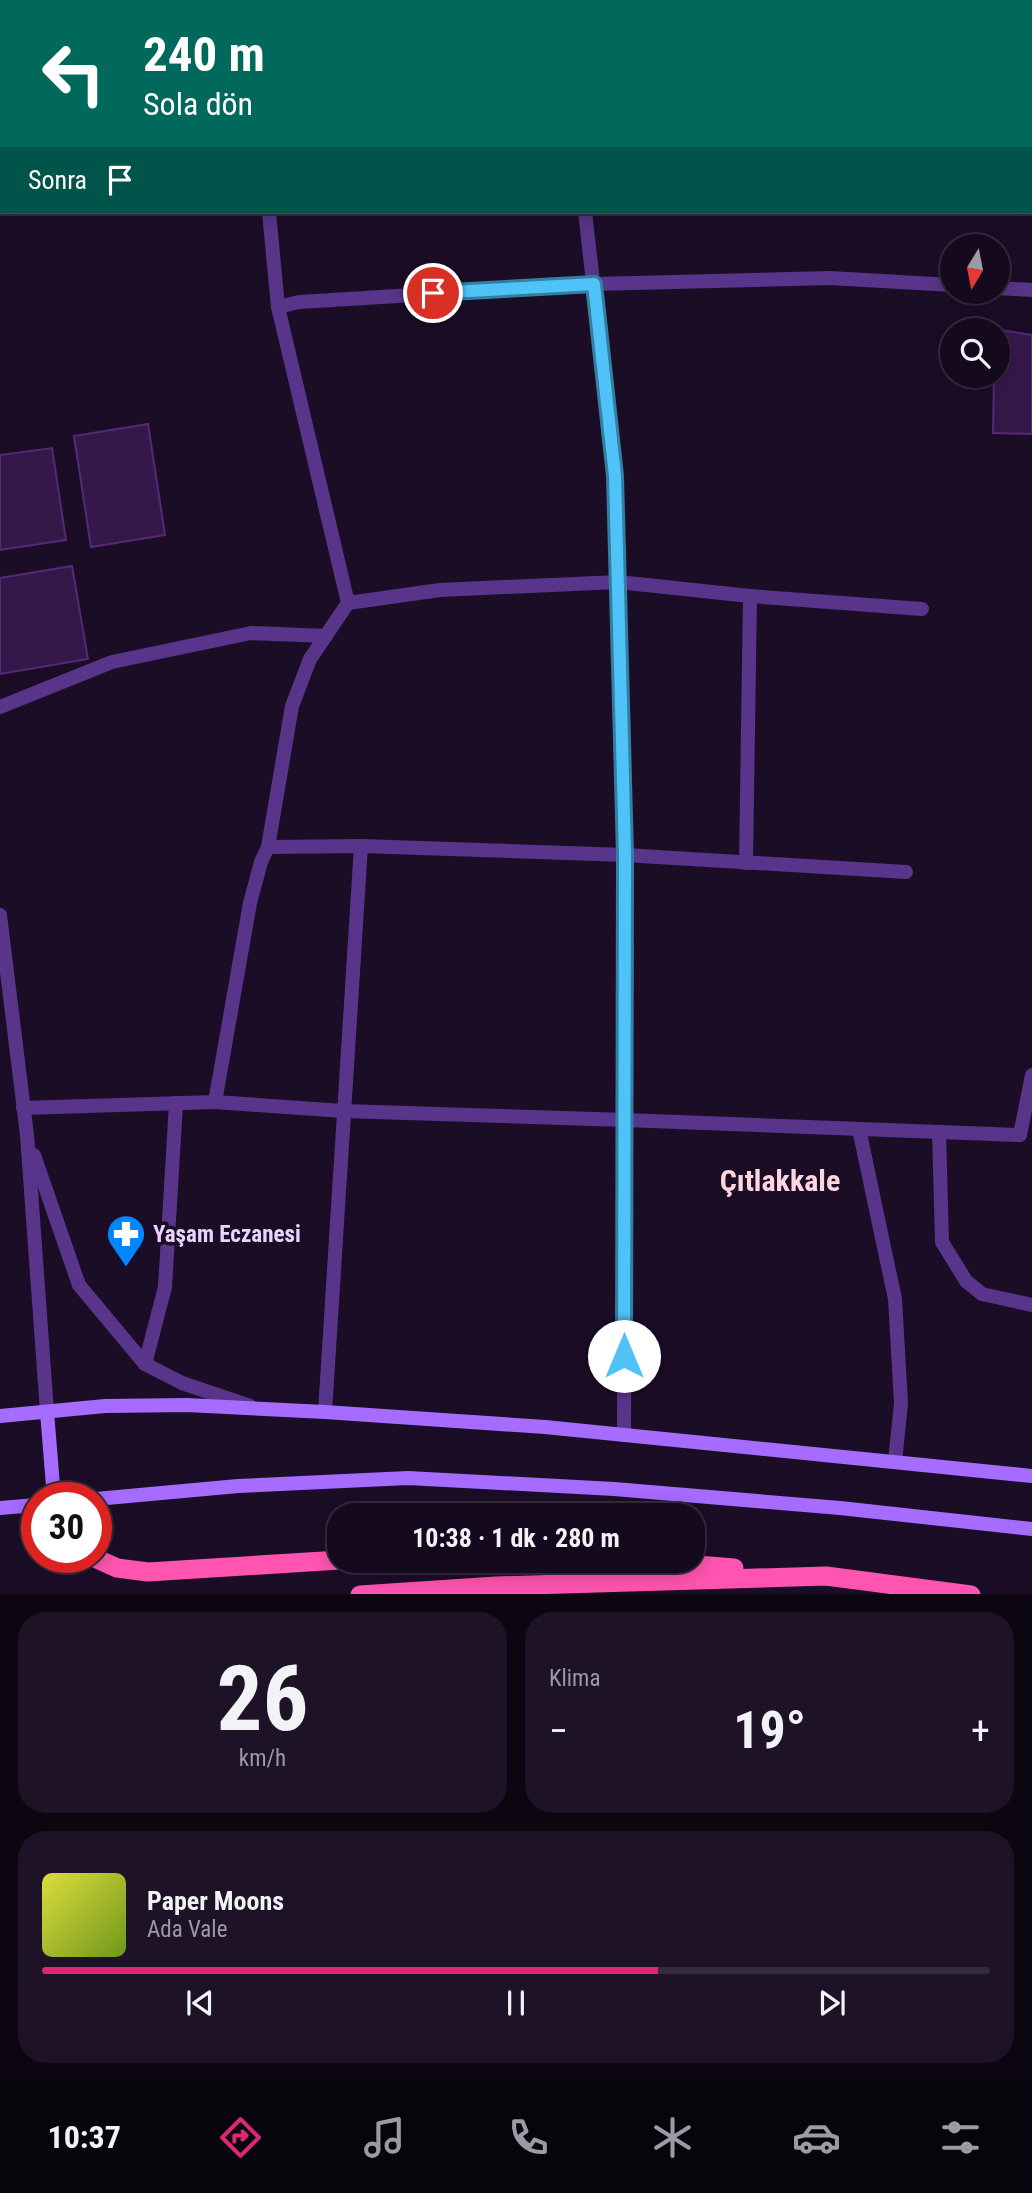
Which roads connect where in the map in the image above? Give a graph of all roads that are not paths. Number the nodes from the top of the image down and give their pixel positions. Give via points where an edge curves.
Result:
1 (268, 214) edge
2 (585, 214) edge
3 (594, 284) junction
4 (940, 284) edge
5 (1010, 288) edge
6 (1032, 289) edge
7 (278, 307) junction
8 (618, 582) junction
9 (750, 596) junction
10 (348, 603) junction
11 (922, 608) dead end
12 (326, 636) junction
13 (0, 707) edge
14 (361, 846) junction
15 (268, 847) junction
16 (625, 855) junction
17 (746, 863) junction
18 (906, 872) dead end
19 (0, 915) edge
20 (1032, 1075) edge
21 (215, 1102) junction
22 (176, 1103) junction
23 (23, 1108) junction
24 (343, 1111) junction
25 (625, 1120) junction
26 (859, 1129) junction
27 (939, 1132) junction
28 (27, 1135) junction
29 (1032, 1305) edge
30 (145, 1364) junction
31 (258, 1409) junction
32 (47, 1412) junction
33 (325, 1412) junction
34 (0, 1416) edge
35 (624, 1435) junction
36 (895, 1462) junction
37 (1032, 1476) edge
38 (53, 1482) edge
39 (112, 1498) edge
40 (21, 1506) edge
41 (0, 1508) edge
42 (1032, 1529) edge
43 (327, 1561) edge
44 (112, 1566) edge
45 (705, 1566) edge
46 (826, 1576) junction
47 (360, 1594) edge
48 (971, 1594) edge

1 - 7 street
2 - 3 street
3 - 4 street via 830,278
3 - 7 street
3 - 8 street via 615,476
5 - 6 street
7 - 10 street
8 - 9 street
8 - 10 street via 440,590
8 - 16 street
9 - 11 street
9 - 17 street
10 - 12 street
12 - 13 street via 251,633 112,662
12 - 15 street via 310,659 292,706
14 - 15 street
14 - 16 street
14 - 24 street
15 - 21 street via 250,903
16 - 17 street
16 - 25 street
17 - 18 street
19 - 23 street
20 - 27 street via 1020,1135
21 - 22 street
21 - 24 street
22 - 23 street
22 - 30 street via 165,1287
23 - 28 street
24 - 25 street
24 - 33 street
25 - 26 street
25 - 35 street
26 - 27 street
26 - 36 street via 895,1299 901,1403
27 - 29 street via 942,1242 966,1281 982,1294
28 - 30 street via 79,1285
28 - 32 street
30 - 31 street via 182,1383
31 - 32 main road via 187,1405
31 - 33 main road
32 - 34 main road
32 - 38 main road
33 - 35 main road
35 - 36 main road
36 - 37 main road
39 - 42 main road via 408,1478 614,1489
40 - 41 main road
43 - 44 highway via 148,1572
45 - 46 highway
46 - 47 highway
46 - 48 highway

